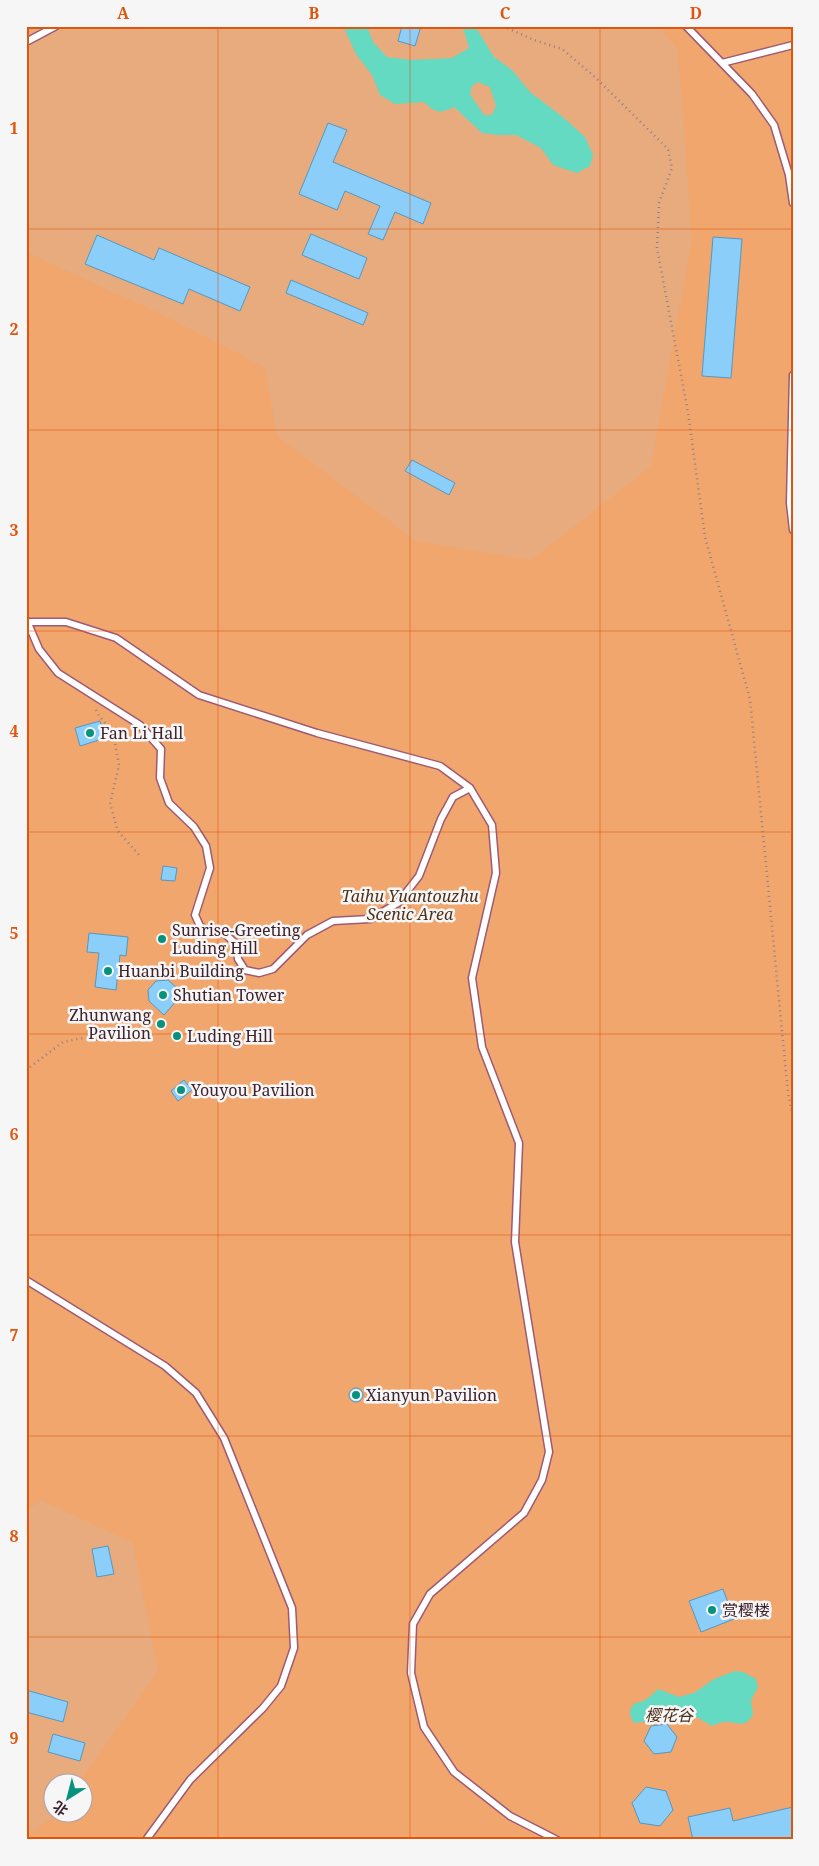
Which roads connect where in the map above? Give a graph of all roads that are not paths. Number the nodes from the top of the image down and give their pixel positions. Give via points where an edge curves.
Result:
1 (56, 26) edge
2 (686, 26) edge
3 (26, 42) edge
4 (793, 45) edge
5 (722, 63) junction
6 (793, 203) edge
7 (793, 375) edge
8 (793, 530) edge
9 (27, 622) edge
10 (470, 788) junction
11 (26, 1280) edge
12 (146, 1840) edge
13 (556, 1840) edge

1 - 3 lane
2 - 5 lane
4 - 5 lane
5 - 6 lane via 752,94 774,125 789,175
7 - 8 lane via 790,504
9 - 10 lane via 66,622 116,638 199,695 317,733 440,766
9 - 10 lane via 39,649 58,673 140,725 161,749 160,778 169,803 194,827 206,846 210,868 195,915 200,926 211,933 224,933 236,944 238,959 245,970 259,973 273,969 307,935 334,921 370,919 398,904 419,876 441,819 453,798
10 - 13 lane via 492,825 496,873 472,978 482,1046 519,1143 515,1242 549,1452 542,1480 524,1513 430,1594 412,1624 411,1673 424,1727 454,1772 510,1816
11 - 12 lane via 165,1366 196,1393 224,1438 292,1608 294,1648 281,1686 190,1780

